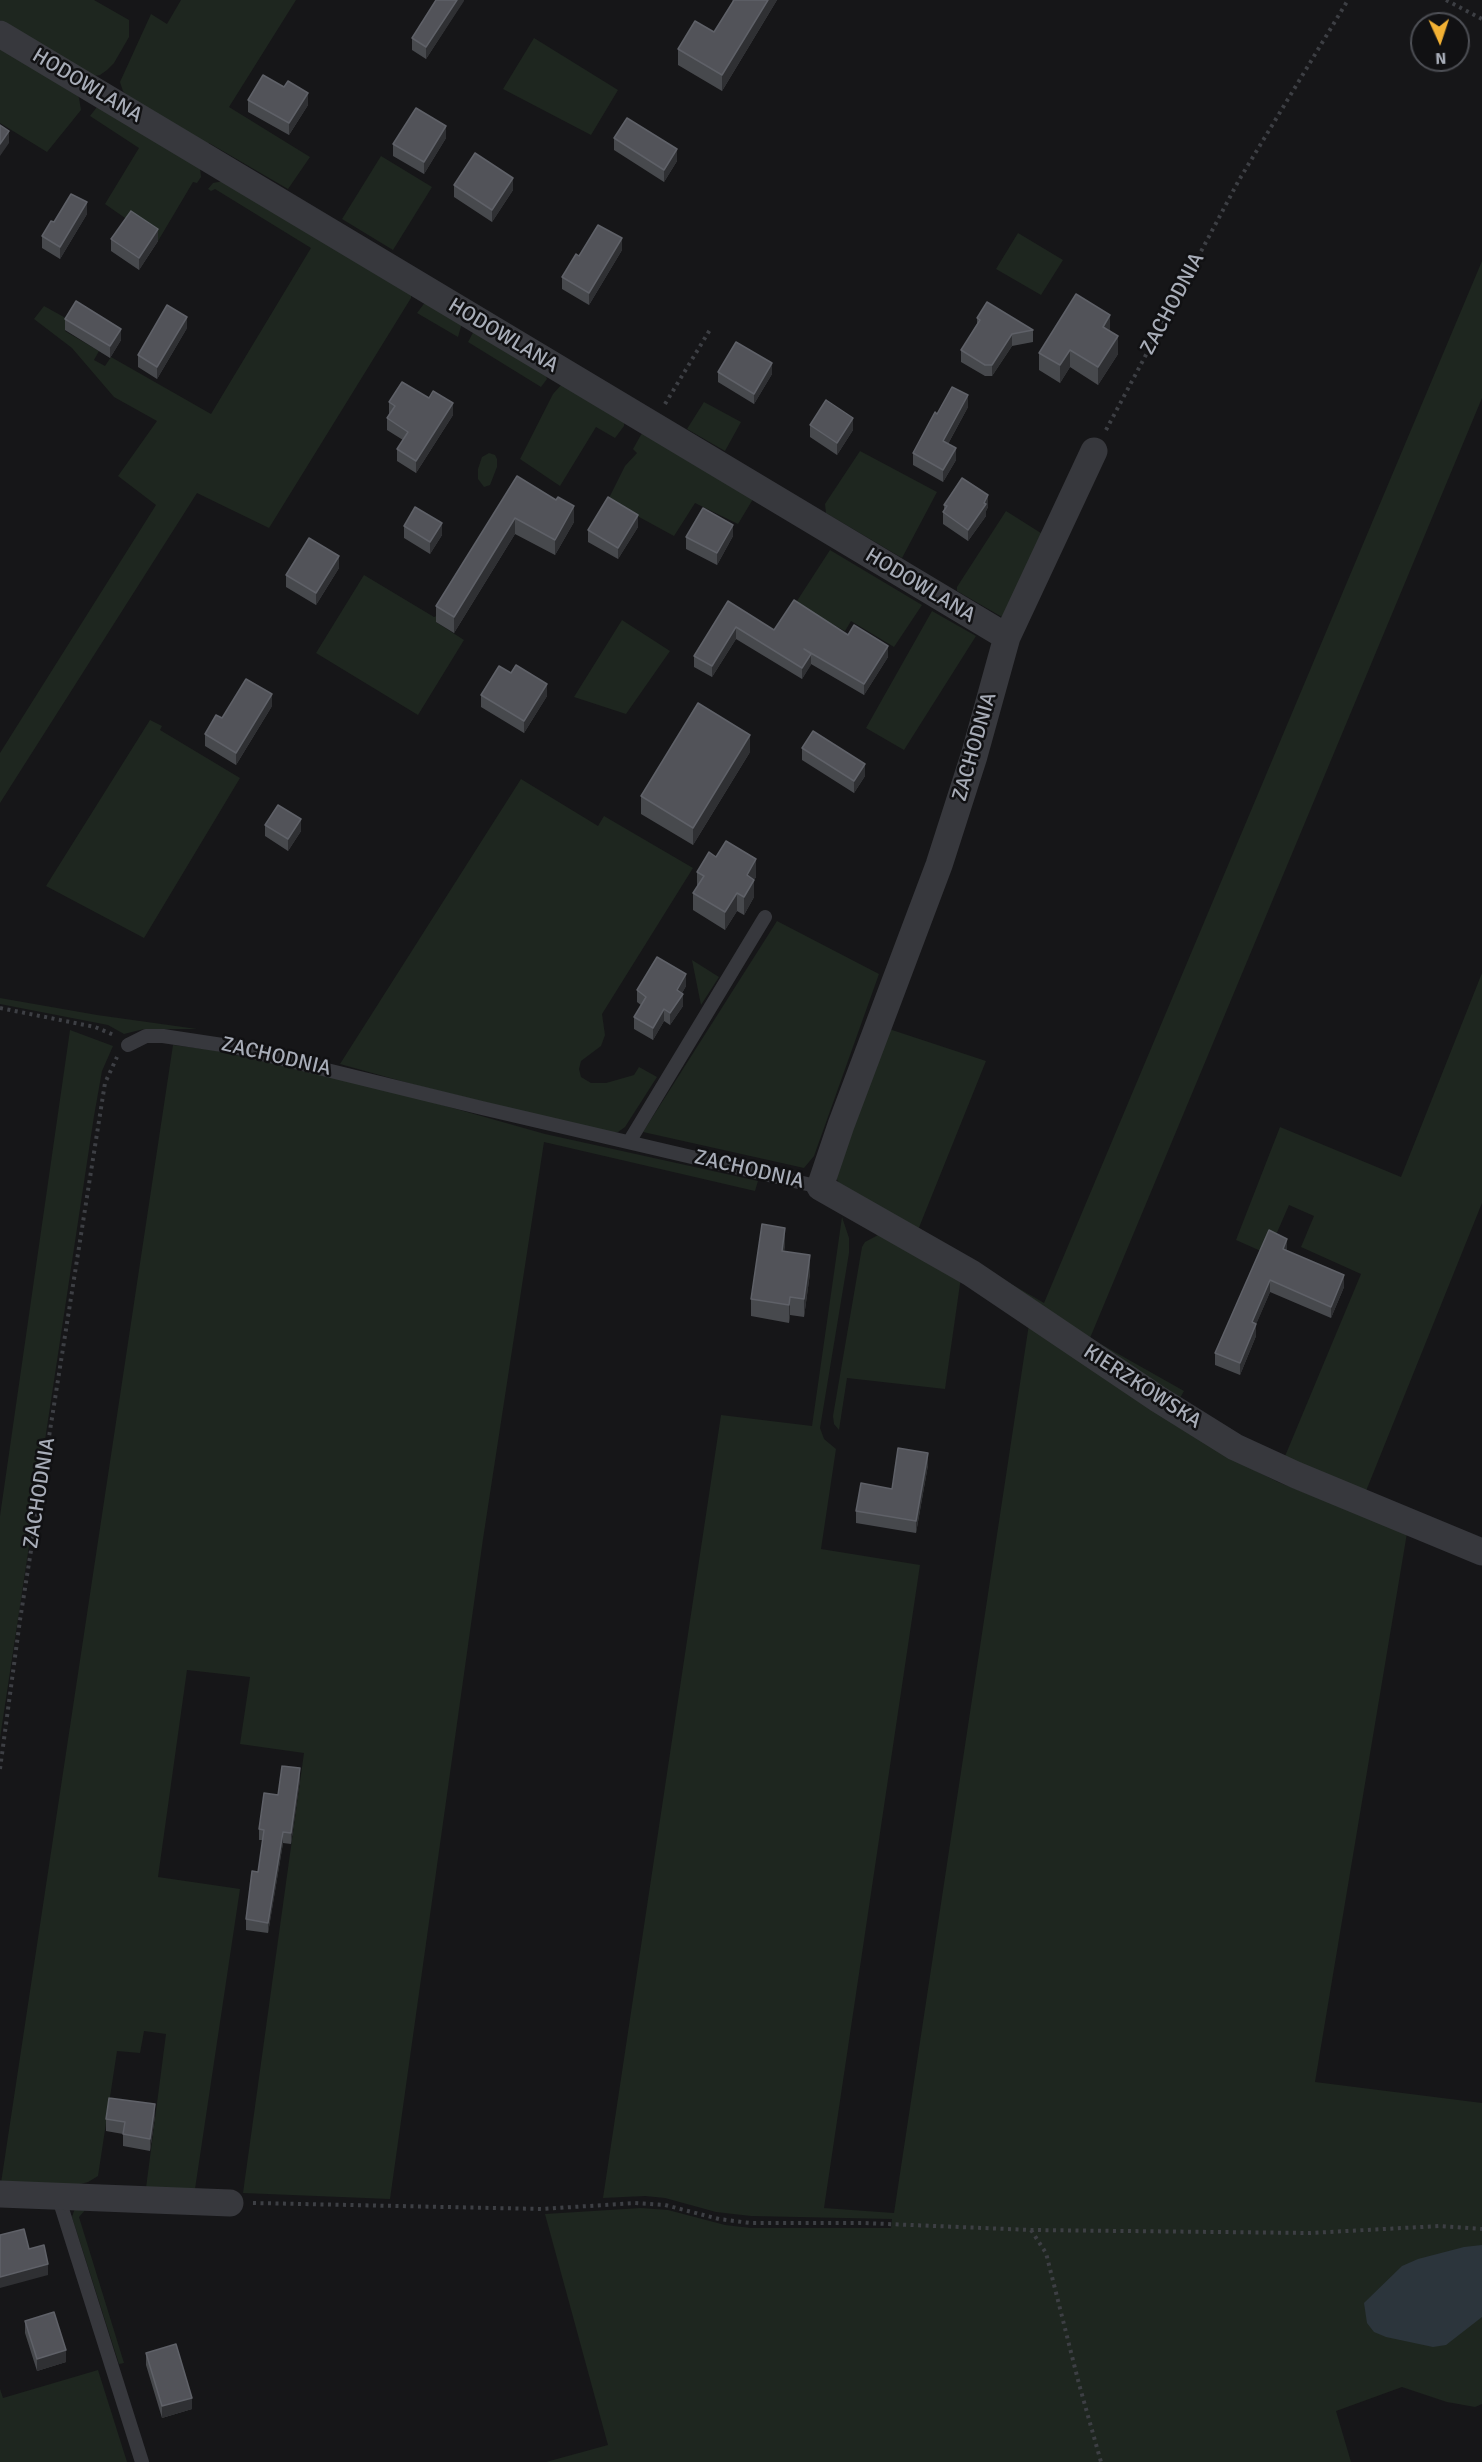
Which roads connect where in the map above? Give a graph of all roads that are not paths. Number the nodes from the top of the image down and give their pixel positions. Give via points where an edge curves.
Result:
1 (0, 34) edge
2 (1094, 452) road end
3 (1007, 637) junction
4 (765, 918) dead end
5 (128, 1045) road end
6 (629, 1142) junction
7 (820, 1186) junction
8 (1482, 1551) edge
9 (0, 2194) edge
10 (58, 2196) junction
11 (230, 2203) road end
12 (142, 2462) edge

1 - 3 street, HODOWLANA
2 - 3 street, ZACHODNIA
3 - 7 street, ZACHODNIA via 939,865
4 - 6 lane
5 - 6 lane, ZACHODNIA via 146,1036 163,1036 229,1046
6 - 7 lane, ZACHODNIA
7 - 8 street, KIERZKOWSKA via 971,1273 1235,1447
9 - 10 street
10 - 11 street
10 - 12 lane

